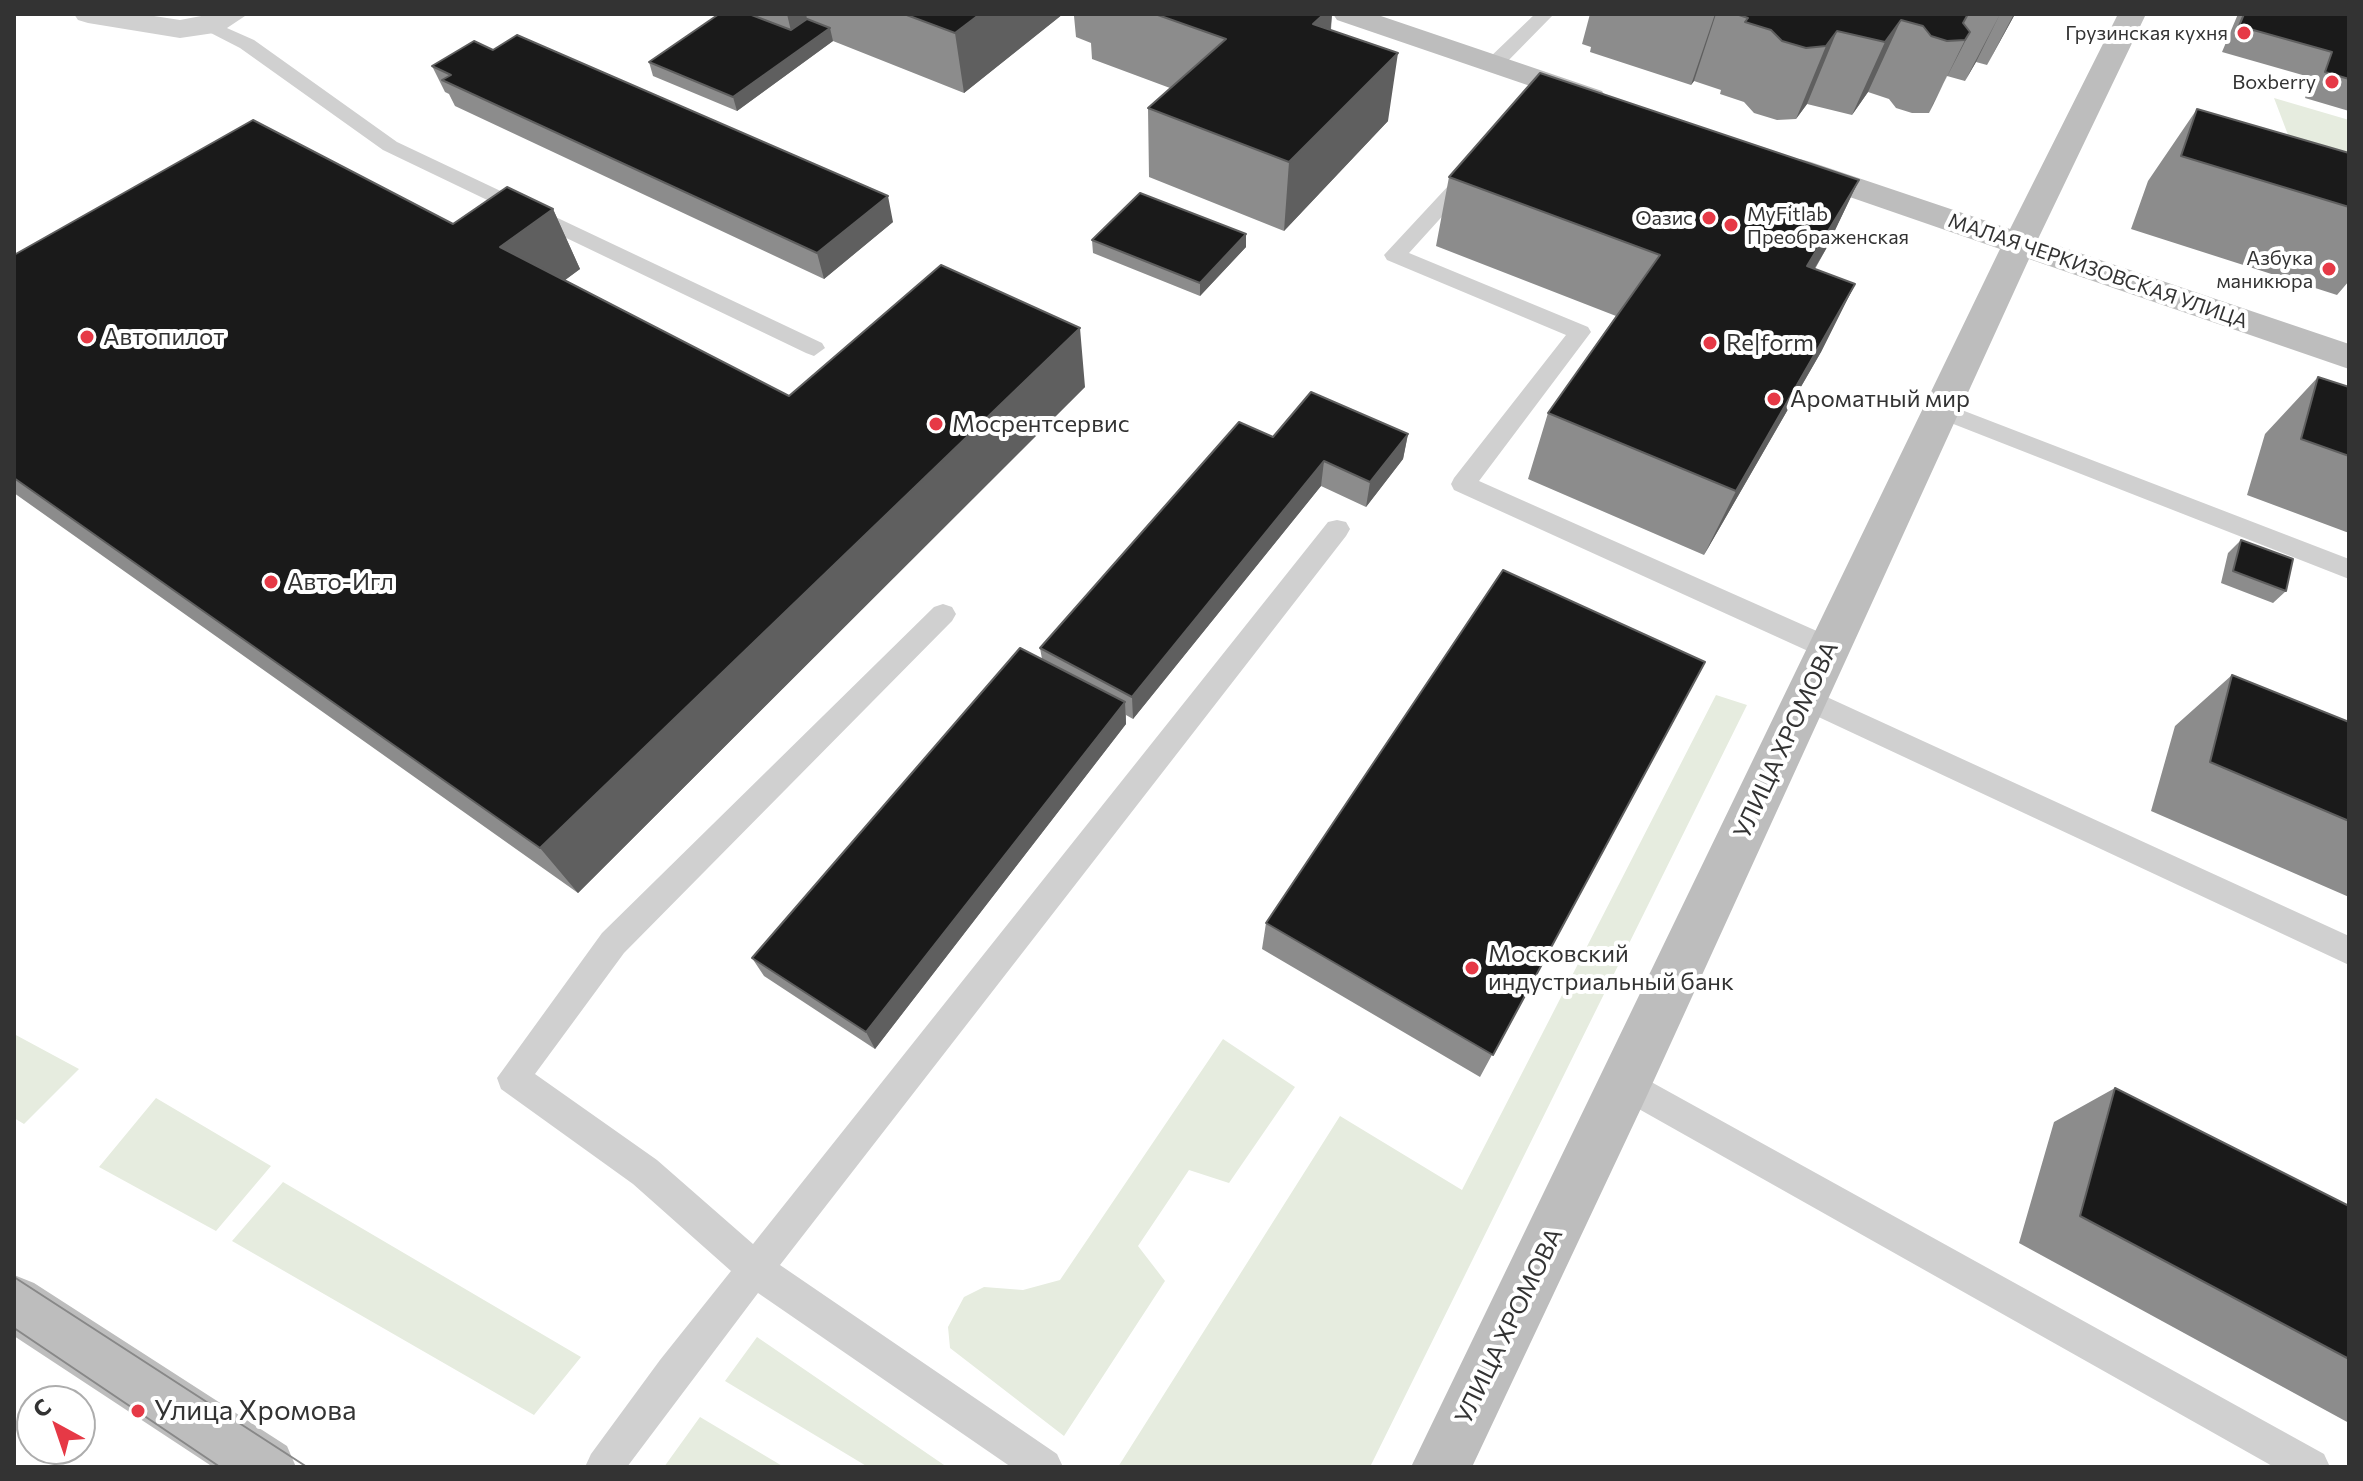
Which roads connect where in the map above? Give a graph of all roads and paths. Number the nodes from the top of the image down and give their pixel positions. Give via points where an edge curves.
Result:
1 (88, 14) edge
2 (1347, 14) edge
3 (1545, 14) edge
4 (2132, 14) edge
5 (223, 20) edge
6 (1494, 64) junction
7 (1613, 105) edge
8 (1485, 157) edge
9 (1778, 161) edge
10 (2019, 244) junction
11 (814, 348) dead end
12 (2349, 357) edge
13 (1941, 410) junction
14 (1337, 529) dead end
15 (2349, 569) edge
16 (943, 614) dead end
17 (1828, 648) junction
18 (1805, 698) junction
19 (2349, 951) edge
20 (1626, 1084) junction
21 (756, 1270) junction
22 (14, 1303) edge
23 (266, 1467) edge
24 (604, 1467) edge
25 (1044, 1467) edge
26 (1441, 1467) edge
27 (2311, 1467) edge

1 - 5 street via 180,29
2 - 6 street
3 - 6 lane
4 - 10 street, УЛИЦА ХРОМОВА
5 - 11 lane via 247,44 390,146
6 - 7 street via 1545,92
8 - 17 lane via 1395,255 1580,332 1463,484
9 - 10 street, МАЛАЯ ЧЕРКИЗОВСКАЯ УЛИЦА
10 - 12 street, МАЛАЯ ЧЕРКИЗОВСКАЯ УЛИЦА
10 - 13 street, УЛИЦА ХРОМОВА
13 - 15 lane
13 - 17 street, УЛИЦА ХРОМОВА
14 - 21 lane
16 - 21 lane via 613,943 513,1078 645,1172
17 - 18 street, УЛИЦА ХРОМОВА
18 - 19 lane
18 - 20 street, УЛИЦА ХРОМОВА
20 - 26 street, УЛИЦА ХРОМОВА
20 - 27 lane
21 - 24 lane
21 - 25 lane
22 - 23 street

